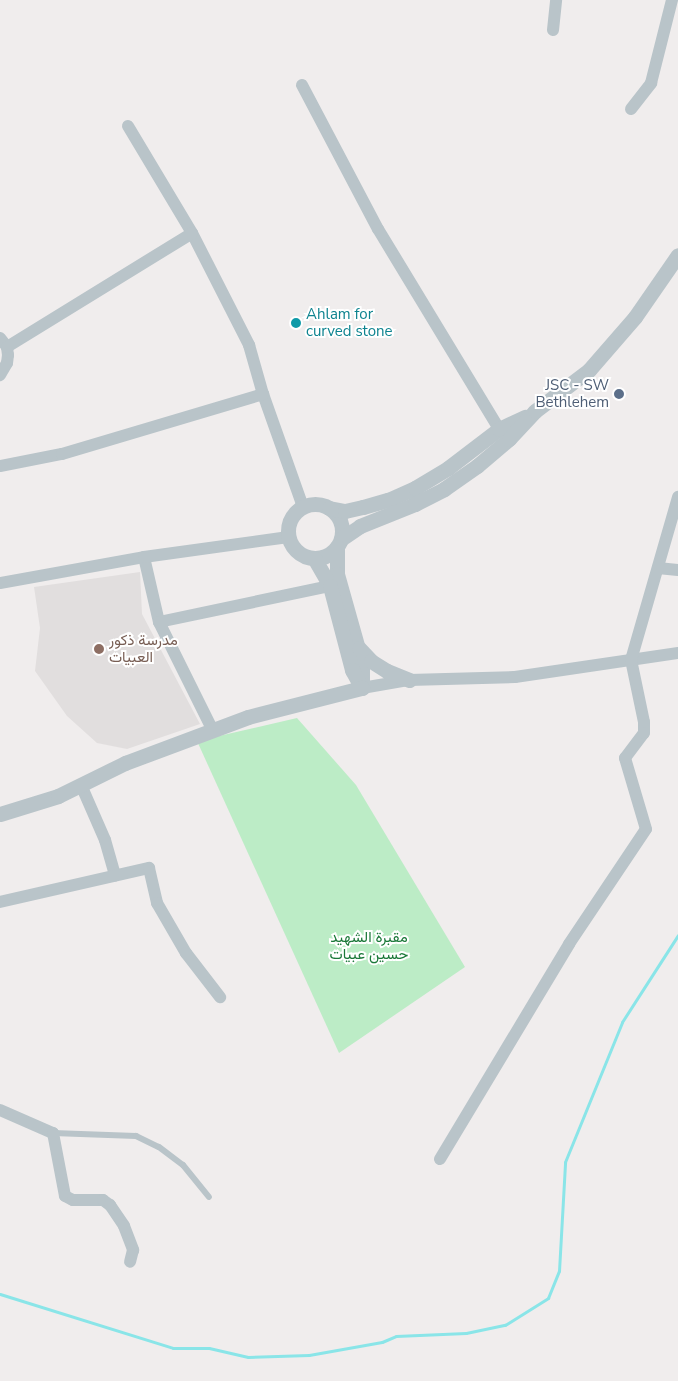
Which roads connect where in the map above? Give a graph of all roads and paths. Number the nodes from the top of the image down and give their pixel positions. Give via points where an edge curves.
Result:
1 (556, 0) edge
2 (672, 0) edge
3 (553, 30) dead end
4 (302, 85) dead end
5 (631, 109) dead end
6 (128, 126) dead end
7 (192, 233) junction
8 (678, 255) edge
9 (3, 342) edge
10 (0, 375) edge
11 (263, 394) junction
12 (535, 411) junction
13 (499, 429) junction
14 (0, 466) edge
15 (678, 497) edge
16 (303, 507) junction
17 (329, 508) junction
18 (289, 537) junction
19 (339, 543) junction
20 (144, 558) junction
21 (314, 558) junction
22 (658, 568) junction
23 (678, 570) edge
24 (0, 583) edge
25 (330, 586) junction
26 (159, 622) junction
27 (359, 648) junction
28 (678, 653) edge
29 (631, 660) junction
30 (408, 680) junction
31 (362, 688) junction
32 (213, 730) junction
33 (81, 785) junction
34 (0, 814) edge
35 (115, 876) junction
36 (0, 902) edge
37 (220, 997) dead end
38 (0, 1110) edge
39 (53, 1133) junction
40 (440, 1158) dead end
41 (209, 1197) dead end
42 (130, 1262) dead end

1 - 3 street
2 - 5 street via 651,83
4 - 13 street via 378,229
6 - 7 street
7 - 9 street
7 - 11 street via 249,345
8 - 12 street via 636,317 589,370
9 - 10 street via 7,364
11 - 14 street via 62,454
11 - 16 street
12 - 13 street
12 - 19 street via 477,466 444,489 360,526
13 - 17 street via 448,468 401,494 364,507
15 - 22 street
16 - 17 street via 321,505
16 - 18 street via 291,519
17 - 19 street via 340,522
18 - 20 street
18 - 21 street via 298,552
19 - 21 street via 330,553
19 - 27 street via 337,574
20 - 24 street
20 - 26 street
21 - 25 street
22 - 23 street
22 - 29 street
25 - 26 street
25 - 31 street via 352,670
26 - 32 street
27 - 30 street via 387,672
27 - 31 street
28 - 29 street
29 - 30 street via 514,677
29 - 40 street via 644,733 625,758 646,829 569,944
30 - 31 street
31 - 32 street via 248,717
32 - 33 street via 124,763
33 - 34 street via 58,796
33 - 35 street via 105,840
35 - 36 street
35 - 37 street via 150,868 157,903 186,953
38 - 39 street
39 - 41 lane via 136,1136 183,1164
39 - 42 street via 65,1196 73,1200 103,1200 110,1206 124,1226 133,1250

